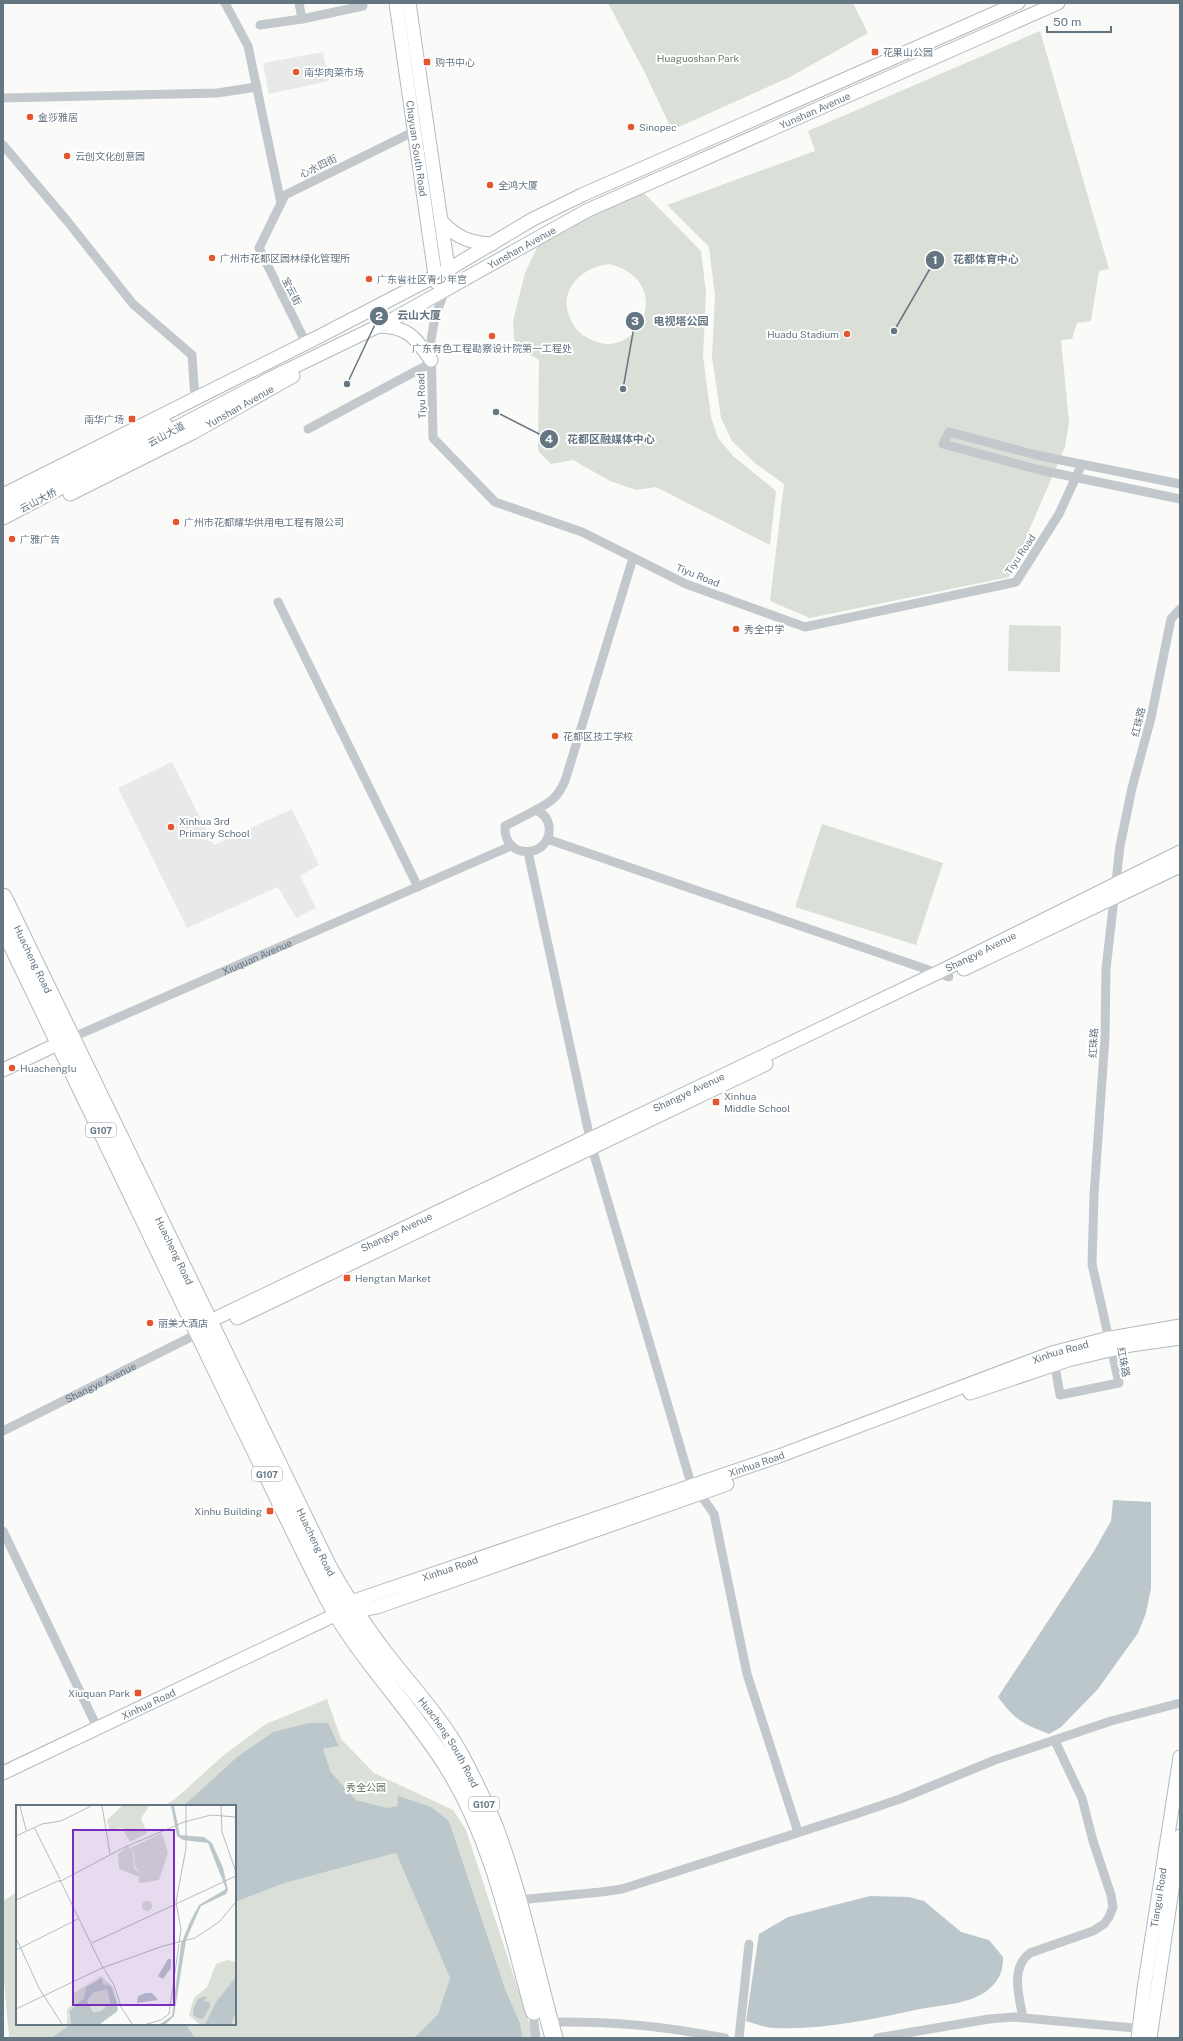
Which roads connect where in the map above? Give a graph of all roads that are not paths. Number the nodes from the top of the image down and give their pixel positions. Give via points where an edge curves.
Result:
1 (225, 3) edge
2 (299, 3) edge
3 (396, 3) edge
4 (409, 3) edge
5 (1018, 3) edge
6 (1058, 3) edge
7 (363, 6) dead end
8 (302, 19) junction
9 (260, 25) dead end
10 (257, 86) junction
11 (3, 98) edge
12 (414, 131) junction
13 (3, 145) edge
14 (281, 203) junction
15 (442, 222) junction
16 (492, 244) junction
17 (259, 248) joint
18 (449, 269) junction
19 (435, 275) junction
20 (444, 290) junction
21 (378, 326) junction
22 (320, 336) junction
23 (306, 343) junction
24 (345, 343) junction
25 (431, 362) junction
26 (195, 399) junction
27 (308, 429) dead end
28 (1082, 464) junction
29 (1076, 477) junction
30 (71, 478) junction
31 (1180, 484) edge
32 (3, 495) edge
33 (1180, 500) edge
34 (3, 506) edge
35 (3, 518) edge
36 (3, 526) edge
37 (633, 558) junction
38 (278, 602) dead end
39 (1180, 610) edge
40 (536, 810) junction
41 (547, 839) junction
42 (511, 846) junction
43 (528, 852) junction
44 (1180, 852) edge
45 (1180, 866) edge
46 (1180, 872) edge
47 (1161, 875) junction
48 (418, 887) junction
49 (1114, 891) junction
50 (3, 897) edge
51 (3, 926) edge
52 (943, 975) junction
53 (65, 1040) junction
54 (3, 1070) edge
55 (591, 1143) junction
56 (1180, 1326) edge
57 (206, 1329) junction
58 (1180, 1338) edge
59 (1109, 1344) junction
60 (1054, 1358) junction
61 (3, 1431) edge
62 (696, 1490) junction
63 (3, 1531) edge
64 (347, 1610) junction
65 (1180, 1703) edge
66 (97, 1727) junction
67 (1055, 1740) junction
68 (1180, 1757) edge
69 (3, 1773) edge
70 (798, 1832) junction
71 (1180, 1836) edge
72 (518, 1900) junction
73 (749, 1944) dead end
74 (532, 2002) junction
75 (1023, 2018) junction
76 (552, 2030) edge
77 (1144, 2034) edge
78 (536, 2038) edge
79 (542, 2038) edge
80 (724, 2038) edge
81 (739, 2038) edge
82 (877, 2038) edge

1 - 10 street via 248,46
2 - 8 street
3 - 12 main road, Chayuan South Road
4 - 15 main road, Chayuan South Road
5 - 16 main road, Yunshan Avenue via 582,195
6 - 20 main road, Yunshan Avenue via 588,210
7 - 8 street
8 - 9 street
10 - 11 street via 217,94
10 - 14 street
12 - 14 street, 心水四街 via 285,195
12 - 19 main road, Chayuan South Road
13 - 26 street via 133,304 192,355
14 - 17 street, 心水四街
15 - 16 main road via 452,233 463,239
15 - 18 main road, Chayuan South Road
16 - 18 main road, Yunshan Avenue
17 - 23 street, 宝云街
18 - 19 main road, Yunshan Avenue
18 - 20 main road, Chayuan South Road
19 - 20 main road, Chayuan South Road
19 - 22 main road, Yunshan Avenue
20 - 21 main road, Yunshan Avenue
20 - 25 street, Tiyu Road via 435,317
21 - 24 main road, Yunshan Avenue
21 - 25 main road via 393,326 405,330 421,346
22 - 23 main road, Yunshan Avenue
22 - 30 main road, 云山大道
23 - 26 main road, Yunshan Avenue
24 - 30 main road, 云山大道
24 - 36 main road, Yunshan Avenue via 194,432
25 - 27 street
25 - 37 street, Tiyu Road via 433,438 495,502 582,532
26 - 32 main road, Yunshan Avenue
28 - 29 street, Tiyu Road
28 - 29 street via 1036,455 949,432 943,444
28 - 31 street
29 - 33 street
29 - 37 street, Tiyu Road via 1059,514 1016,582 805,627 686,584
30 - 34 main road, 云山大桥
30 - 35 main road, 云山大桥
37 - 40 street via 565,781 558,796
38 - 48 street
39 - 49 street, 红珠路 via 1171,619 1151,718 1132,788
40 - 41 street via 546,819 549,831
40 - 42 street via 504,826 506,838
41 - 43 street via 540,848
41 - 52 street
42 - 43 street
42 - 48 street, Xiuquan Avenue
43 - 55 street
44 - 49 main road, Shangye Avenue
45 - 47 main road, Shangye Avenue
46 - 47 main road
47 - 49 main road, Shangye Avenue
48 - 53 street, Xiuquan Avenue
49 - 52 main road, Shangye Avenue
49 - 59 street, 红珠路 via 1106,969 1105,1037 1092,1264
50 - 53 highway, Huacheng Road / G107
51 - 53 highway, Huacheng Road / G107
52 - 55 main road, Shangye Avenue
53 - 54 main road, Xiuquan Avenue
53 - 57 highway, Huacheng Road / G107
55 - 57 main road, Shangye Avenue
55 - 62 street
56 - 59 main road, Xinhua Road
57 - 61 street, Shangye Avenue
57 - 64 highway, Huacheng Road / G107 via 328,1567
58 - 59 main road, Xinhua Road
59 - 60 main road, Xinhua Road
59 - 60 street, 红珠路 via 1119,1383 1060,1395
60 - 62 main road, Xinhua Road via 779,1456
62 - 64 main road, Xinhua Road
62 - 70 street via 714,1514 747,1674
63 - 66 street
64 - 66 main road, Xinhua Road
64 - 72 highway, Huacheng South Road / G107 via 436,1716 459,1755 493,1824
64 - 74 highway, Huacheng South Road / G107 via 371,1662 435,1746 470,1803 497,1876
65 - 67 street via 1111,1721
66 - 69 main road, Xinhua Road
67 - 70 street via 995,1760 893,1801
67 - 75 street via 1082,1798 1111,1895 1112,1907 1104,1924 1093,1931 1030,1953 1023,1959 1017,1984
68 - 77 main road, Tiangui Road
70 - 72 street via 622,1889
71 - 77 main road, Tiangui Road
72 - 76 highway, Huacheng South Road / G107
73 - 81 street
74 - 78 street
74 - 79 highway, Huacheng South Road / G107
75 - 77 street
75 - 82 street via 989,2019
76 - 80 street via 616,2022

